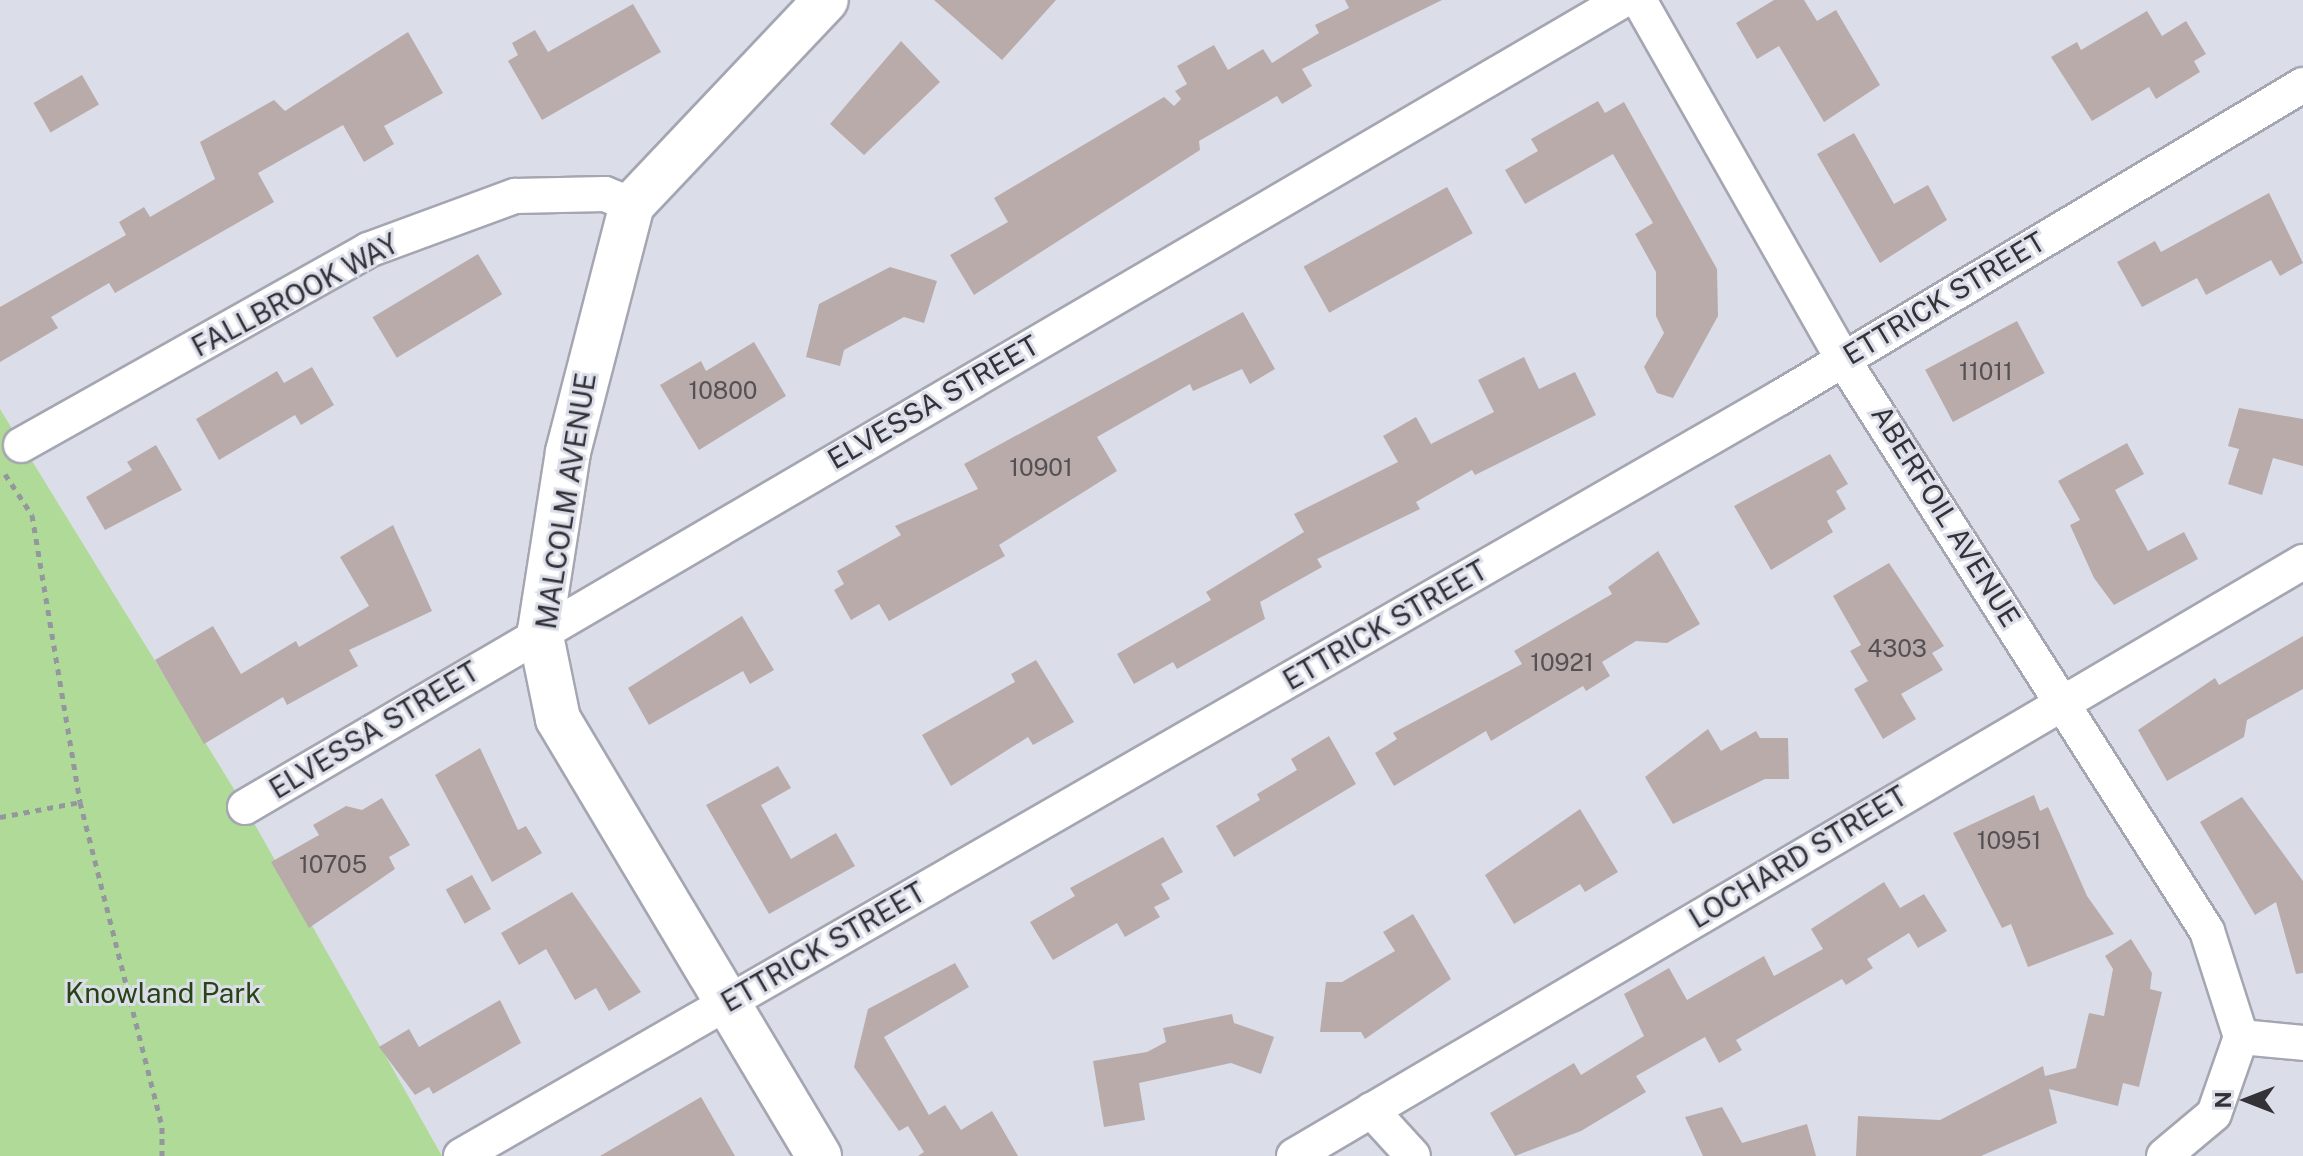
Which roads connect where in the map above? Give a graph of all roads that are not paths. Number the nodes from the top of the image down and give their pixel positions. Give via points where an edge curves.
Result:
1 (826, 0) edge
2 (1623, 0) edge
3 (1639, 0) edge
4 (2303, 85) edge
5 (632, 205) junction
6 (1842, 358) junction
7 (10, 456) edge
8 (2303, 562) edge
9 (540, 631) junction
10 (2062, 701) junction
11 (245, 807) dead end
12 (729, 1000) junction
13 (2241, 1037) junction
14 (2303, 1043) edge
15 (1371, 1110) junction
16 (461, 1156) edge
17 (819, 1156) edge
18 (1294, 1156) edge
19 (1413, 1156) edge
20 (2164, 1156) edge

1 - 5 street, MALCOLM AVENUE
2 - 9 street, ELVESSA STREET
3 - 6 street, ABERFOIL AVENUE
4 - 6 street, ETTRICK STREET
5 - 7 street, FALLBROOK WAY via 605,194 515,196 368,250
5 - 9 street, MALCOLM AVENUE via 568,452
6 - 10 street, ABERFOIL AVENUE
6 - 12 street, ETTRICK STREET
8 - 10 street, LOCHARD STREET
9 - 11 street, ELVESSA STREET
9 - 12 street, MALCOLM AVENUE via 558,719
10 - 13 street, ABERFOIL AVENUE via 2207,931
10 - 15 street, LOCHARD STREET
12 - 16 street, ETTRICK STREET
12 - 17 street, MALCOLM AVENUE
13 - 14 street
13 - 20 street via 2214,1114
15 - 18 street, LOCHARD STREET
15 - 19 street

